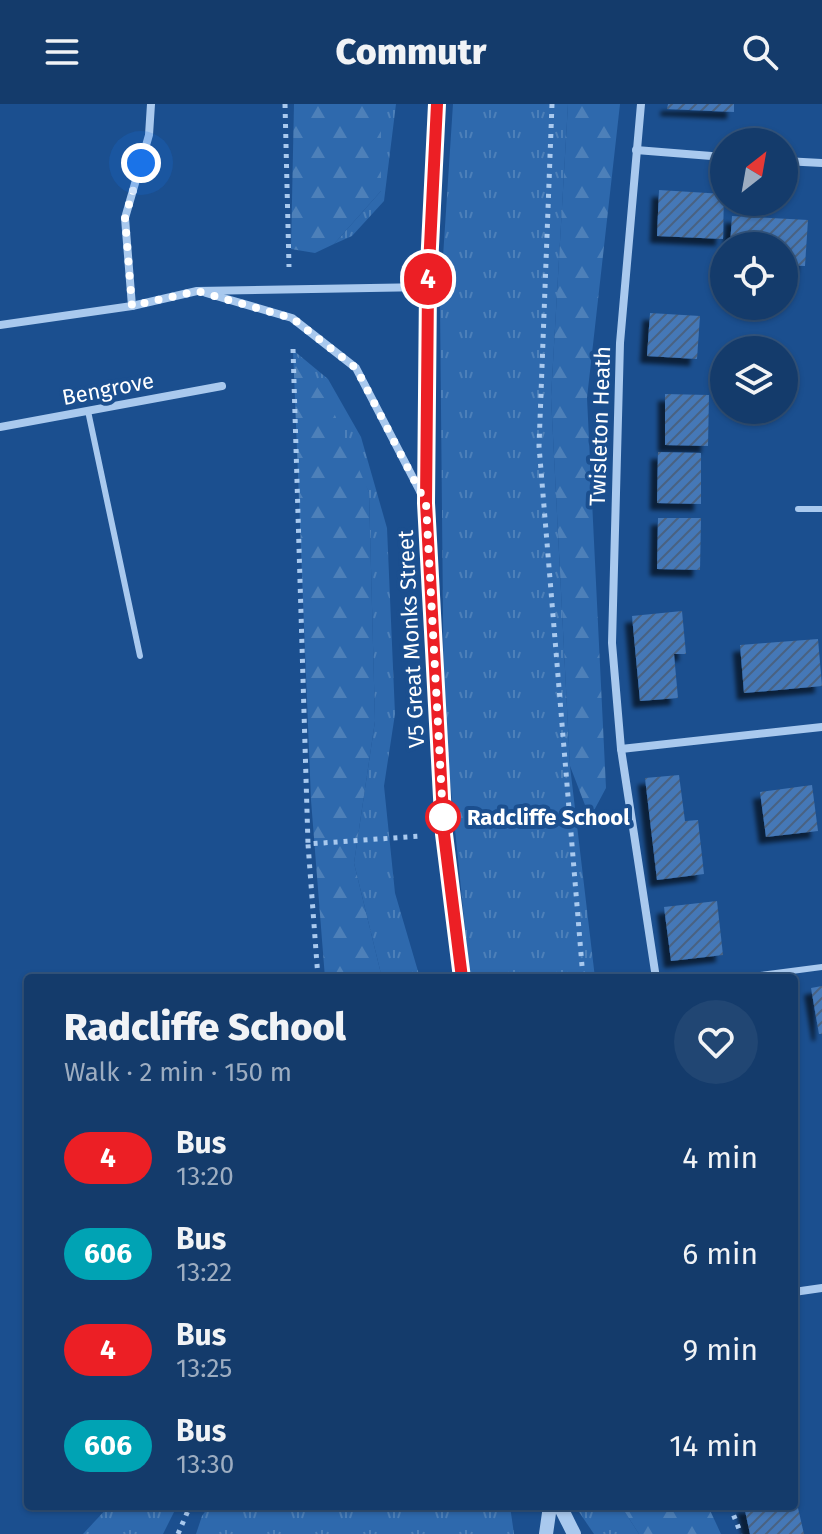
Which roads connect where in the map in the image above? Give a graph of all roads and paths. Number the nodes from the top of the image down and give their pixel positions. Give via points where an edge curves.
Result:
1 (151, 104) edge
2 (285, 104) edge
3 (437, 104) edge
4 (552, 104) edge
5 (641, 104) edge
6 (636, 150) junction
7 (710, 156) edge
8 (798, 162) edge
9 (822, 163) edge
10 (428, 287) junction
11 (290, 288) junction
12 (197, 291) junction
13 (132, 306) junction
14 (292, 318) junction
15 (0, 325) edge
16 (222, 386) dead end
17 (88, 411) junction
18 (0, 427) edge
19 (426, 503) junction
20 (798, 509) dead end
21 (822, 509) edge
22 (140, 656) dead end
23 (822, 727) edge
24 (621, 749) junction
25 (444, 834) junction
26 (308, 844) junction
27 (822, 967) edge
28 (318, 974) edge
29 (462, 974) edge
30 (583, 974) edge
31 (655, 974) edge
32 (769, 974) edge
33 (822, 1288) edge
34 (798, 1291) edge
35 (188, 1510) edge
36 (549, 1510) edge
37 (562, 1510) edge
38 (732, 1510) edge
39 (178, 1534) edge
40 (546, 1534) edge
41 (574, 1534) edge
42 (741, 1534) edge

1 - 13 street via 149,135 125,218
2 - 11 path
3 - 10 street, V5 Great Monks Street
4 - 30 path via 539,446
5 - 6 street, Twisleton Heath
6 - 7 street
6 - 24 street, Twisleton Heath via 620,343 612,643
8 - 9 street
10 - 11 street
10 - 19 street, V5 Great Monks Street
11 - 12 street
12 - 13 street
12 - 14 street
13 - 15 street
14 - 19 street via 356,368
14 - 26 path
16 - 17 street, Bengrove
17 - 18 street, Bengrove
17 - 22 lane
19 - 25 street, V5 Great Monks Street
20 - 21 lane
23 - 24 street
24 - 31 street, Twisleton Heath
25 - 26 path
25 - 29 street, V5 Great Monks Street
26 - 28 path
27 - 32 lane
33 - 34 street
35 - 39 path
36 - 40 street
37 - 41 street
38 - 42 path

